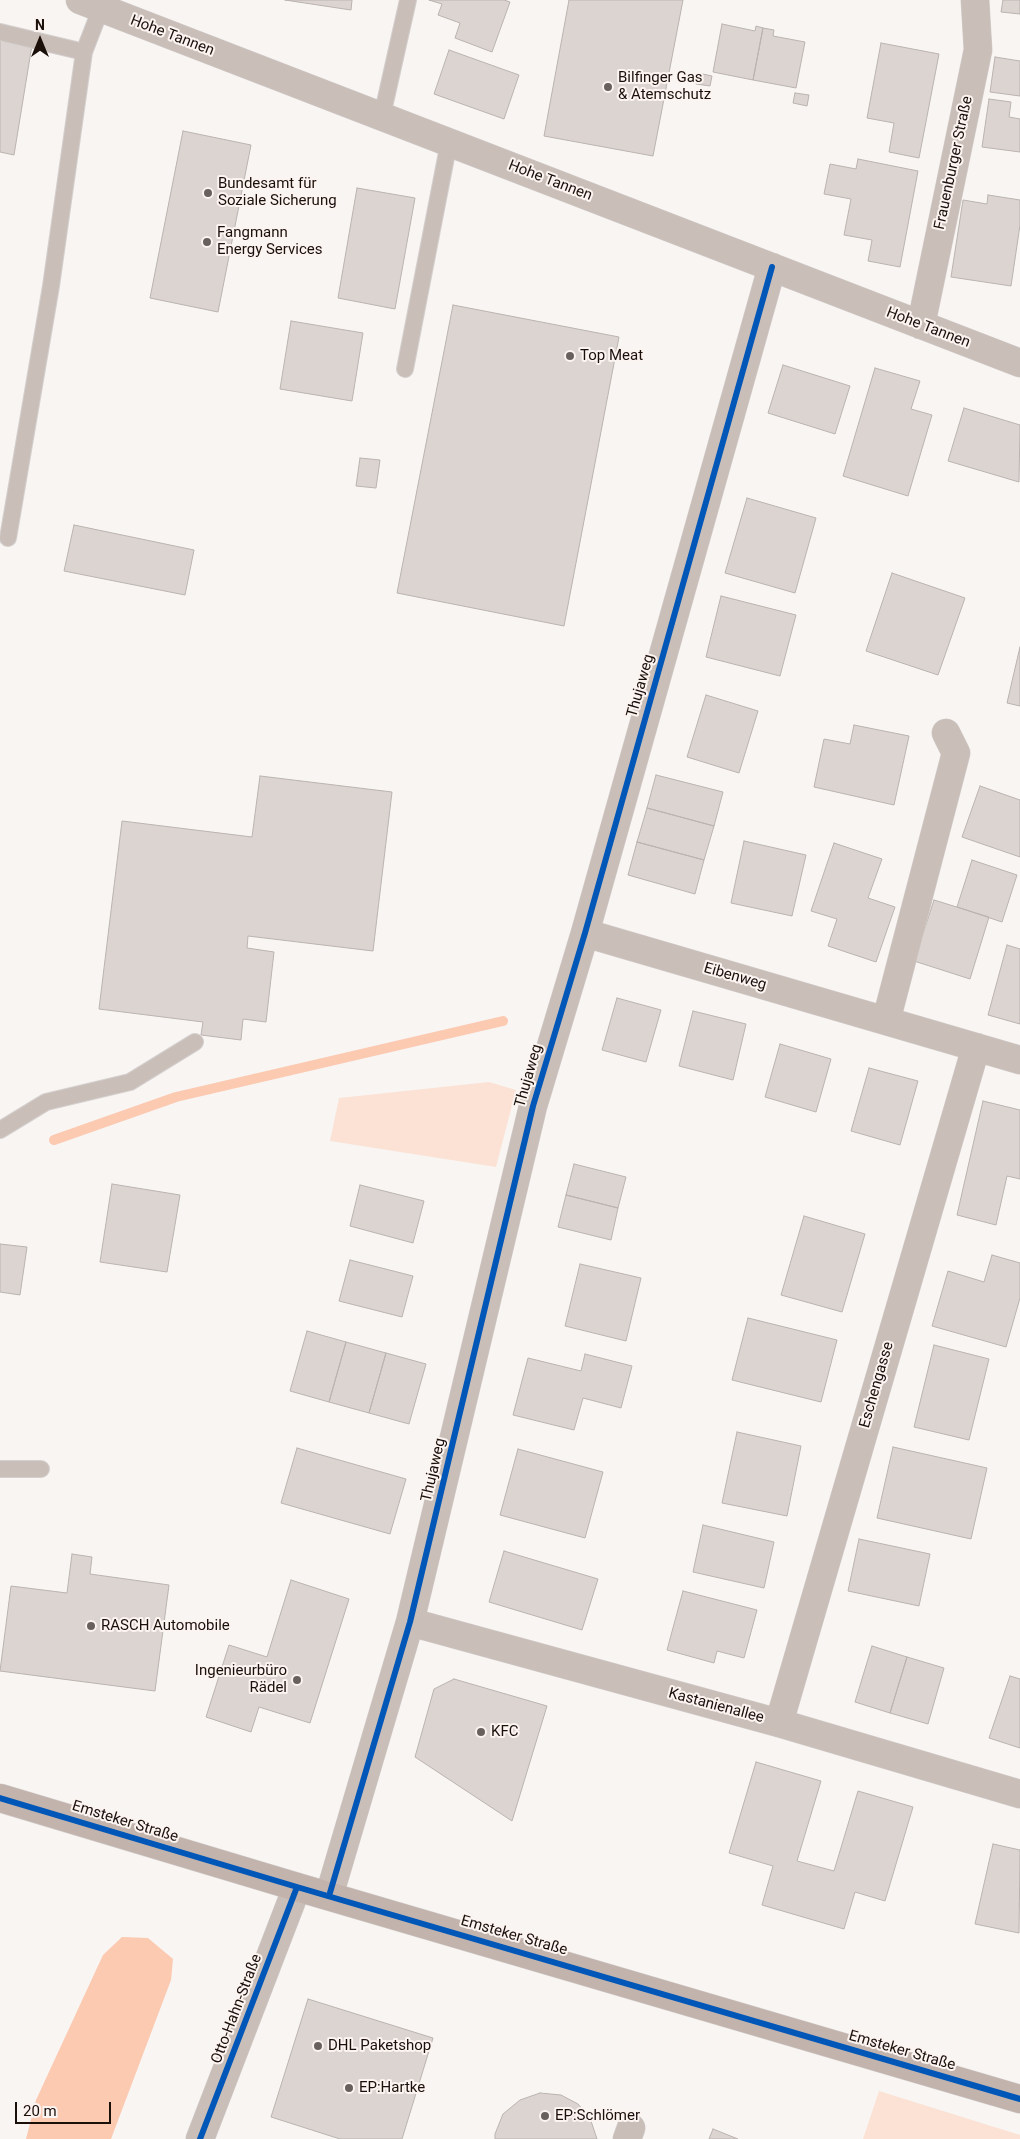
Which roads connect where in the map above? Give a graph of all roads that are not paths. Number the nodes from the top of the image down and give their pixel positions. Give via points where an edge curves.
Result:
1 (408, 0) edge
2 (975, 0) edge
3 (90, 4) edge
4 (0, 32) edge
5 (84, 52) junction
6 (382, 116) junction
7 (449, 142) junction
8 (772, 267) junction
9 (921, 325) junction
10 (1020, 363) edge
11 (405, 369) dead end
12 (8, 538) dead end
13 (946, 733) dead end
14 (585, 933) junction
15 (886, 1021) junction
16 (195, 1042) dead end
17 (976, 1047) junction
18 (1020, 1060) edge
19 (0, 1130) edge
20 (0, 1468) edge
21 (41, 1469) dead end
22 (410, 1622) junction
23 (779, 1724) junction
24 (1020, 1794) edge
25 (0, 1798) edge
26 (297, 1887) junction
27 (329, 1896) junction
28 (1020, 2099) edge
29 (200, 2139) edge

1 - 6 lane
2 - 9 street, Frauenburger Straße via 978,50
3 - 5 lane
3 - 6 street, Hohe Tannen
4 - 5 lane
5 - 12 lane via 51,286
6 - 7 street, Hohe Tannen
7 - 8 street, Hohe Tannen
7 - 11 lane
8 - 9 street, Hohe Tannen
8 - 14 street, Thujaweg
9 - 10 street, Hohe Tannen
13 - 15 street via 956,752
14 - 15 street, Eibenweg
14 - 22 street, Thujaweg via 533,1106
15 - 17 street, Eibenweg
16 - 19 lane via 130,1082 46,1102
17 - 18 street, Eibenweg
17 - 23 street, Eschengasse
20 - 21 lane
22 - 23 street, Kastanienallee
22 - 27 street, Thujaweg
23 - 24 street, Kastanienallee
25 - 26 street, Emsteker Straße
26 - 27 street, Emsteker Straße
26 - 29 street, Otto-Hahn-Straße
27 - 28 street, Emsteker Straße

